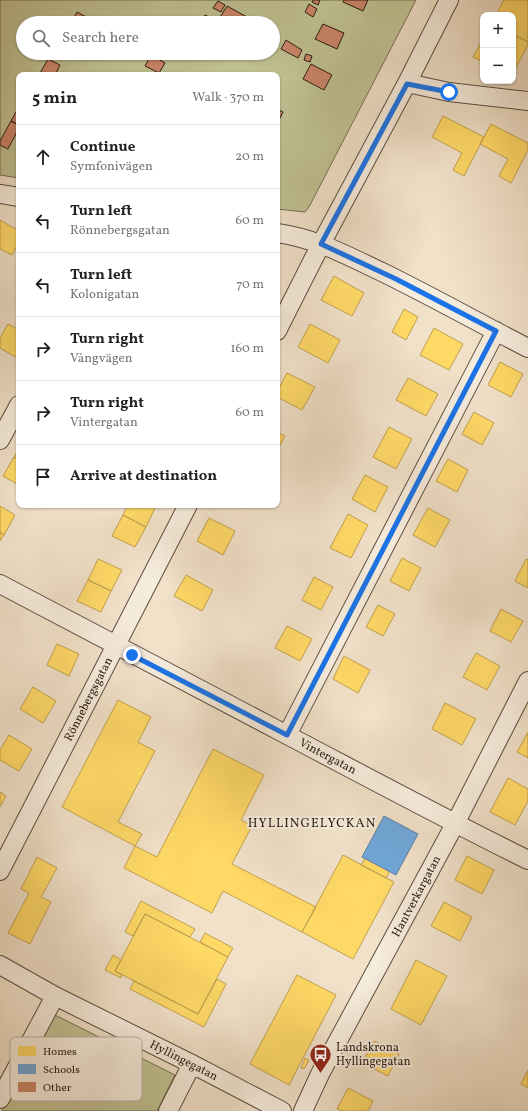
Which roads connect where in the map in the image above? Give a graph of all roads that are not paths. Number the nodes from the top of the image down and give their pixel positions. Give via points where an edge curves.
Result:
1 (449, 0) edge
2 (407, 84) junction
3 (528, 101) edge
4 (0, 194) edge
5 (16, 197) edge
6 (280, 233) edge
7 (321, 244) junction
8 (280, 325) edge
9 (496, 331) junction
10 (528, 348) edge
11 (16, 411) edge
12 (0, 440) edge
13 (186, 508) edge
14 (0, 584) edge
15 (115, 646) junction
16 (528, 681) edge
17 (287, 735) junction
18 (455, 824) junction
19 (528, 860) edge
20 (0, 871) edge
21 (0, 965) edge
22 (55, 996) junction
23 (33, 1037) edge
24 (138, 1037) edge
25 (142, 1039) edge
26 (192, 1064) junction
27 (10, 1079) edge
28 (0, 1098) edge
29 (168, 1111) edge
30 (282, 1111) edge
31 (303, 1111) edge

1 - 2 street
2 - 3 street via 449,92
2 - 7 street
4 - 5 street
6 - 7 street
7 - 8 street
7 - 9 street via 396,279
9 - 10 street
9 - 17 street
11 - 12 street
13 - 15 street, Rönnebergsgatan
14 - 15 street, Vintergatan
15 - 17 street, Vintergatan
15 - 20 street, Rönnebergsgatan
16 - 18 street, Hantverkargatan
17 - 18 street, Vintergatan
18 - 19 street, Vintergatan
18 - 31 street, Hantverkargatan via 320,1074
21 - 22 street, Hyllingegatan
22 - 23 street
22 - 24 street, Hyllingegatan
25 - 26 street, Hyllingegatan
26 - 29 street
26 - 30 street, Hyllingegatan
27 - 28 street

